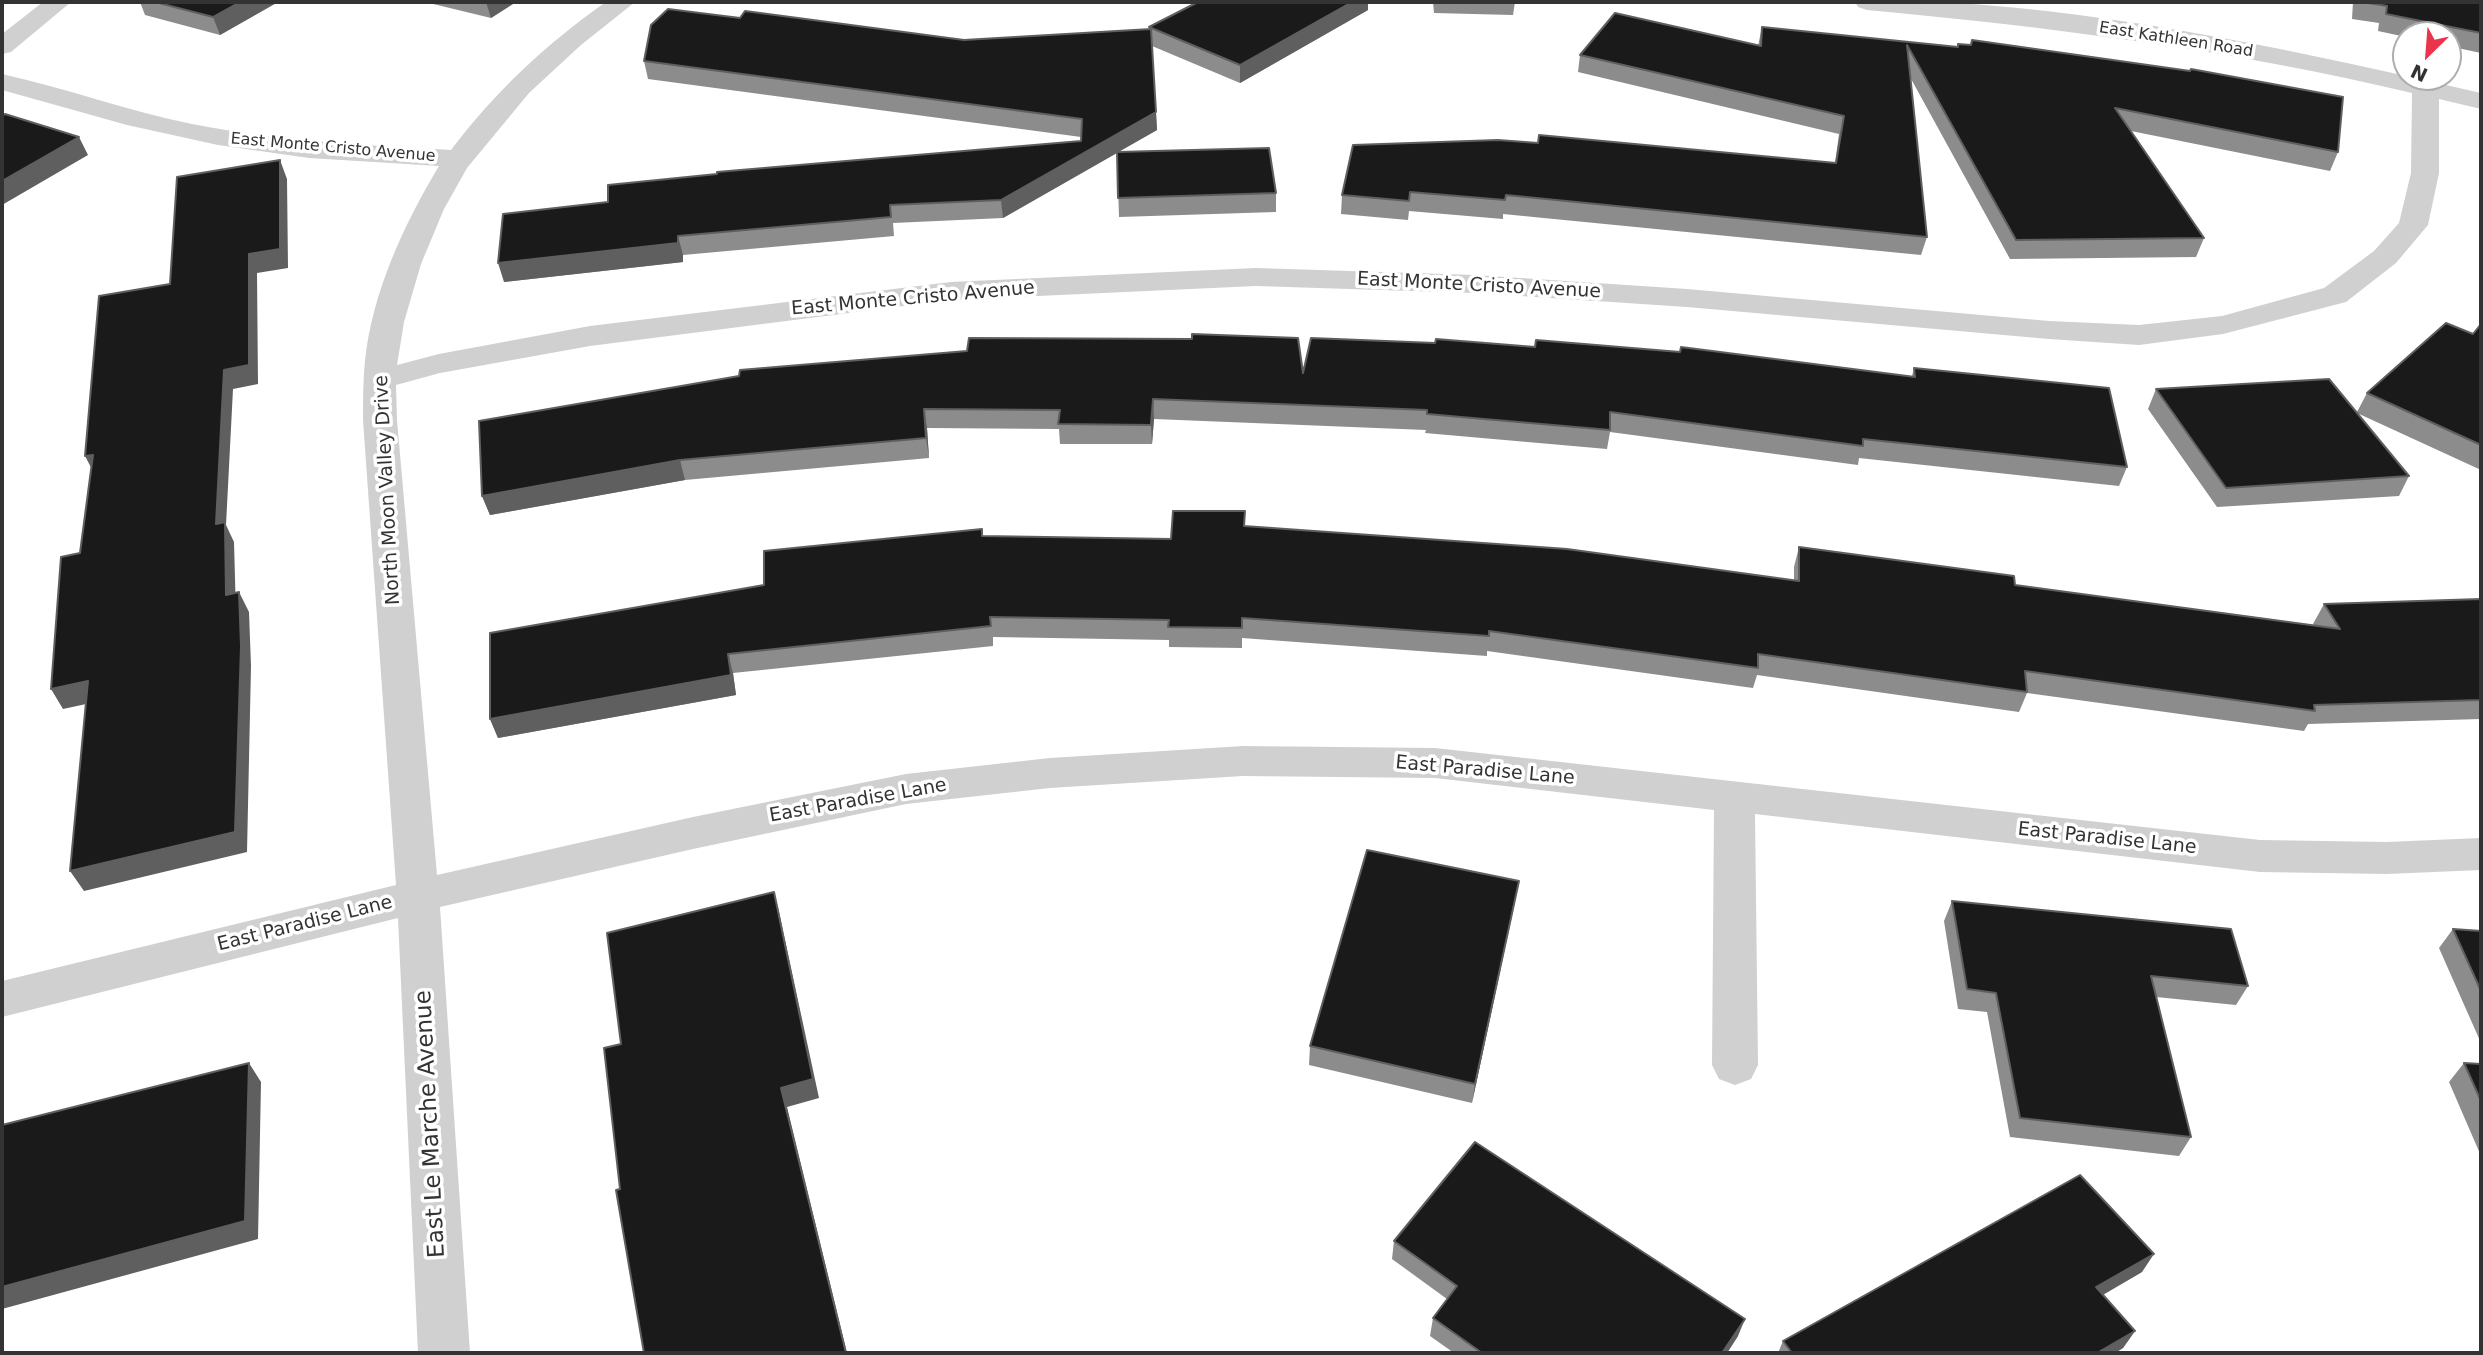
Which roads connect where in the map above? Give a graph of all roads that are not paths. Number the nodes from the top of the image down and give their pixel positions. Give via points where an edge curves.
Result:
1 (58, 2) edge
2 (622, 2) edge
3 (1867, 2) edge
4 (2, 46) edge
5 (2392, 81) edge
6 (2, 82) edge
7 (2425, 91) edge
8 (2438, 91) edge
9 (2481, 101) edge
10 (461, 159) junction
11 (380, 379) junction
12 (1734, 795) junction
13 (2481, 854) edge
14 (418, 896) junction
15 (2, 999) edge
16 (1735, 1065) dead end
17 (444, 1353) edge

1 - 4 street
2 - 10 street, North Moon Valley Drive via 543,65 476,136
3 - 5 street, East Kathleen Road via 2009,15 2158,36
6 - 10 street, East Monte Cristo Avenue via 221,138
7 - 11 street, East Monte Cristo Avenue via 2425,173 2413,225 2385,257 2335,295 2223,325 2140,335 1555,289 1256,277 951,291 744,315 590,336
8 - 9 street, East Kathleen Road
10 - 11 street, North Moon Valley Drive via 439,190 407,259 383,342
11 - 14 street, North Moon Valley Drive
12 - 13 street, East Paradise Lane via 2260,856
12 - 14 street, East Paradise Lane via 1435,763 1243,761 1050,773 906,789 693,832
12 - 16 street
14 - 15 street, East Paradise Lane
14 - 17 street, East Le Marche Avenue

